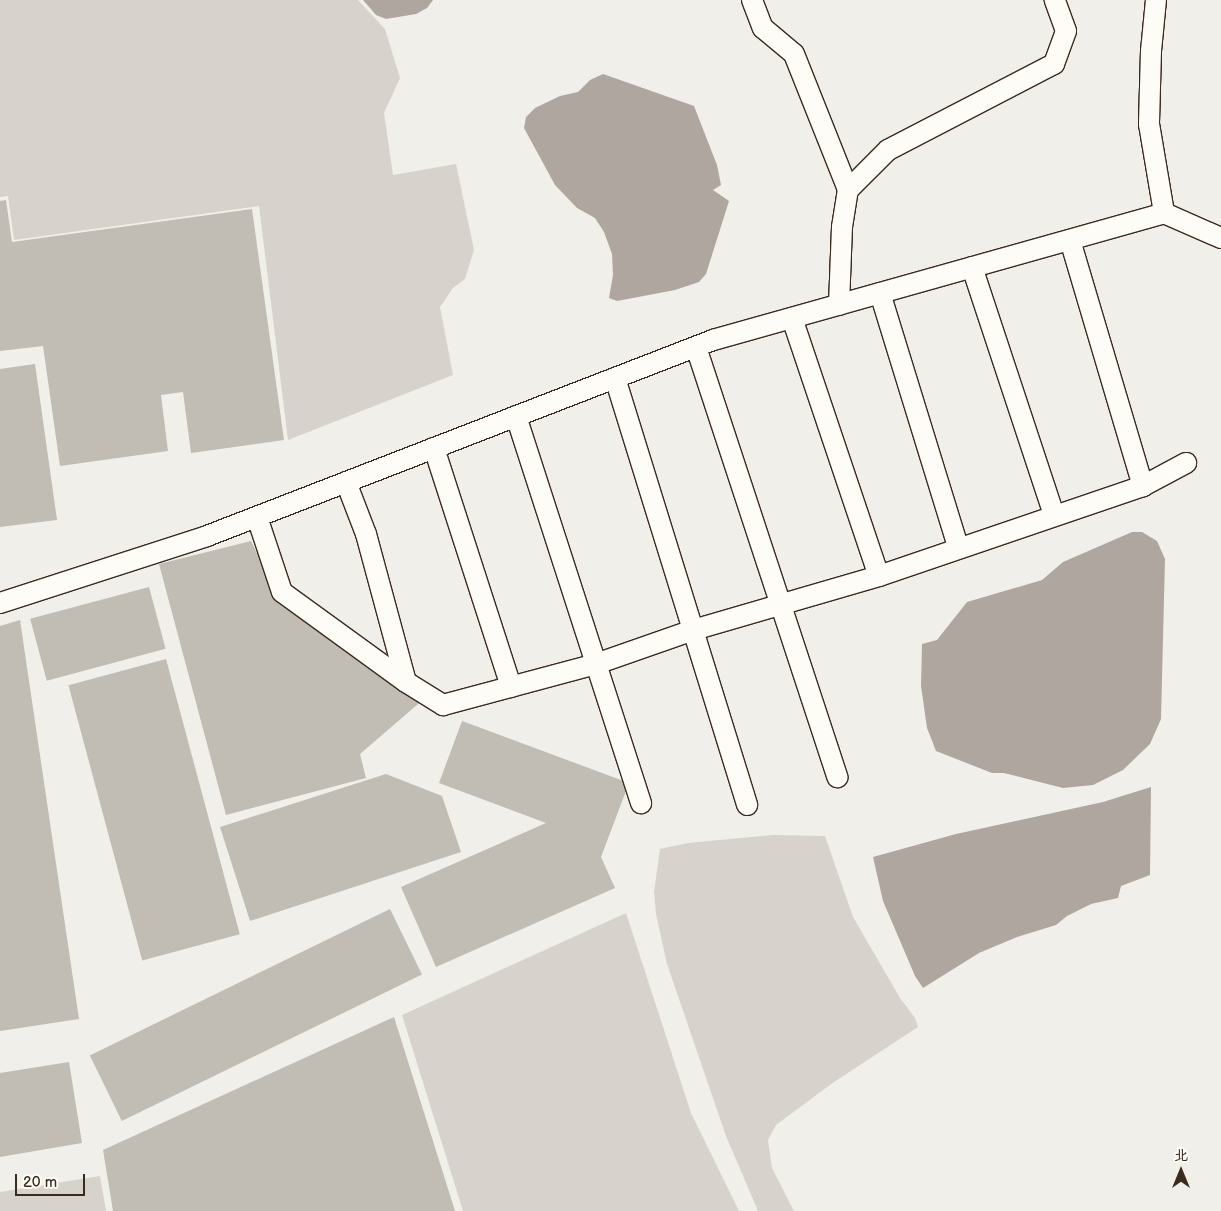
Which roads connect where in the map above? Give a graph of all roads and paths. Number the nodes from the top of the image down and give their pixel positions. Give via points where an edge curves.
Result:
1 (752, 0) edge
2 (1055, 0) edge
3 (1156, 0) edge
4 (848, 190) junction
5 (1164, 213) junction
6 (1221, 238) edge
7 (1070, 240) junction
8 (972, 267) junction
9 (880, 293) junction
10 (839, 305) junction
11 (792, 318) junction
12 (696, 347) junction
13 (615, 378) junction
14 (516, 416) junction
15 (434, 448) junction
16 (1186, 463) dead end
17 (346, 482) junction
18 (1143, 486) junction
19 (1054, 515) junction
20 (257, 516) junction
21 (958, 547) junction
22 (879, 576) junction
23 (0, 603) edge
24 (781, 604) junction
25 (693, 630) junction
26 (596, 664) junction
27 (406, 682) junction
28 (511, 687) junction
29 (837, 776) dead end
30 (641, 803) dead end
31 (748, 804) dead end

1 - 4 street via 763,28 794,54
2 - 4 street via 1066,31 1054,64 888,150
3 - 5 street via 1149,124
4 - 10 street via 842,227
5 - 6 street
5 - 7 street
7 - 8 street
7 - 18 street
8 - 9 street
8 - 19 street
9 - 10 street
9 - 21 street
10 - 11 street
11 - 12 street
11 - 22 street
12 - 13 street
12 - 24 street
13 - 14 street
13 - 25 street
14 - 15 street
14 - 26 street
15 - 17 street
15 - 28 street
16 - 18 street
17 - 20 street
17 - 27 street via 366,534
18 - 19 street
19 - 21 street
20 - 23 street via 207,536
20 - 27 street via 282,592
21 - 22 street
22 - 24 street
24 - 25 street
24 - 29 street
25 - 26 street
25 - 31 street
26 - 28 street
26 - 30 street
27 - 28 street via 443,705

